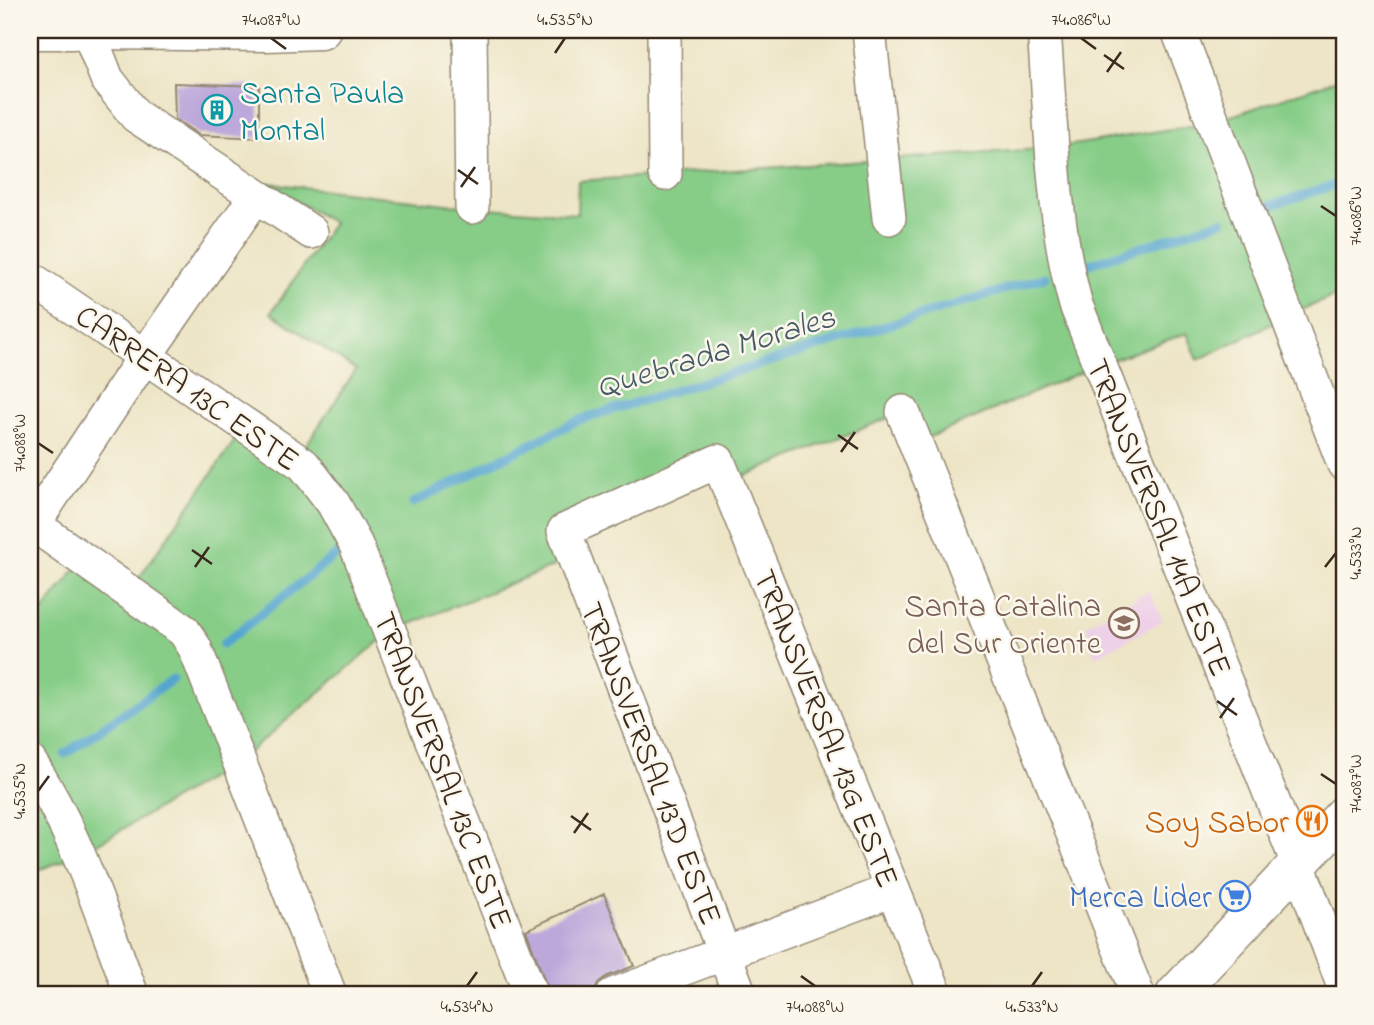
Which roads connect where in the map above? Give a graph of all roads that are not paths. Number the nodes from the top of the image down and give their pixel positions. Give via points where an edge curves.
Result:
1 (30, 30) edge
2 (74, 30) edge
3 (88, 30) edge
4 (102, 30) edge
5 (321, 30) edge
6 (470, 30) edge
7 (664, 30) edge
8 (869, 30) edge
9 (1044, 30) edge
10 (1178, 30) edge
11 (267, 31) edge
12 (665, 174) dead end
13 (256, 195) junction
14 (472, 207) dead end
15 (889, 218) dead end
16 (311, 232) dead end
17 (30, 278) edge
18 (145, 356) junction
19 (903, 412) dead end
20 (1344, 464) edge
21 (32, 524) edge
22 (564, 531) joint
23 (356, 545) joint
24 (38, 775) edge
25 (1344, 815) edge
26 (1298, 864) junction
27 (893, 890) junction
28 (1335, 929) edge
29 (724, 953) junction
30 (1344, 989) edge
31 (132, 995) edge
32 (330, 995) edge
33 (531, 995) edge
34 (613, 995) edge
35 (740, 995) edge
36 (936, 995) edge
37 (1138, 995) edge
38 (1175, 995) edge
39 (1341, 995) edge

1 - 2 street
3 - 13 street via 107,79 136,116
4 - 11 street
5 - 11 street
6 - 14 street
7 - 12 street
8 - 15 street
9 - 26 street, TRANSVERSAL 14A ESTE via 1058,207 1076,305
10 - 20 street
13 - 16 street
13 - 18 street
17 - 18 street, CARRERA 13C ESTE
18 - 21 street
18 - 23 street, CARRERA 13C ESTE via 304,465 334,502
19 - 37 street
21 - 32 street via 184,631 195,648
22 - 27 street, TRANSVERSAL 13G ESTE via 718,461
22 - 29 street, TRANSVERSAL 13D ESTE
23 - 33 street, TRANSVERSAL 13C ESTE
24 - 31 street via 78,855
25 - 26 street
26 - 28 street, TRANSVERSAL 14A ESTE
26 - 38 street
27 - 29 street
27 - 36 street, TRANSVERSAL 13G ESTE
28 - 30 street, TRANSVERSAL 14A ESTE
29 - 34 street
29 - 35 street, TRANSVERSAL 13D ESTE
30 - 39 street

